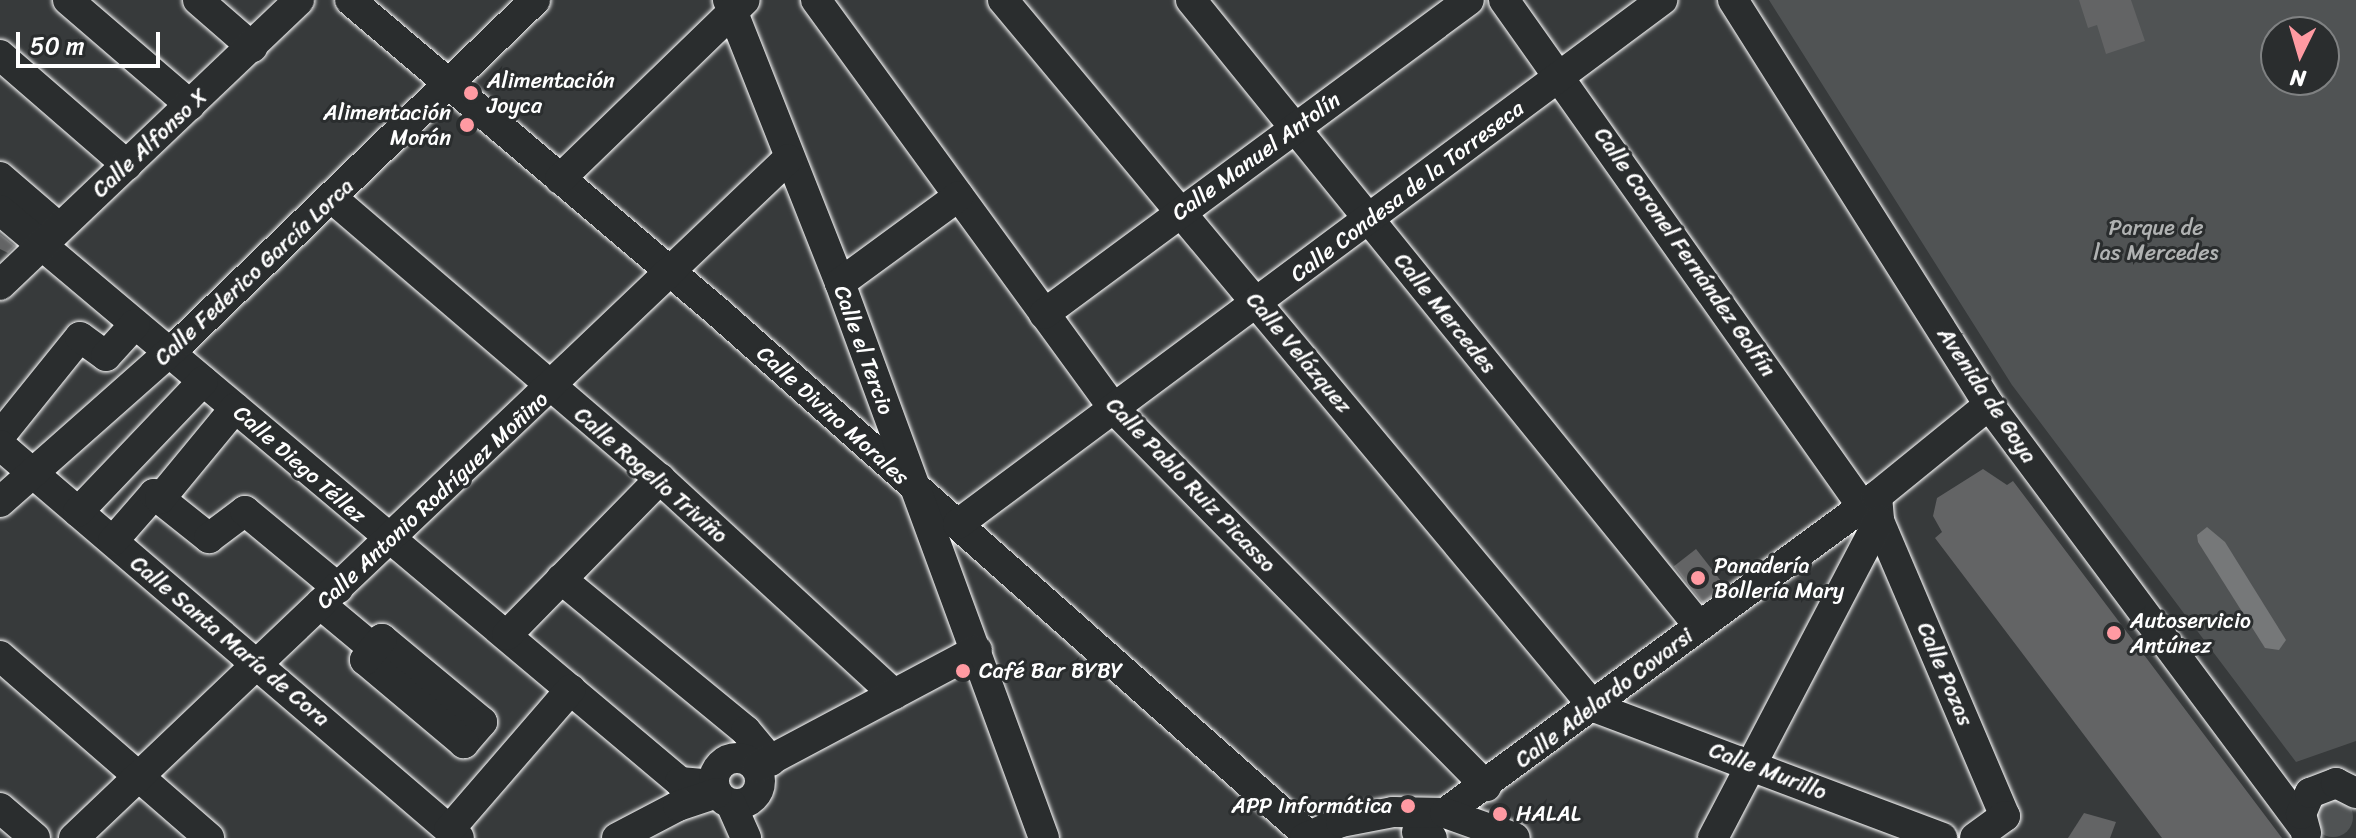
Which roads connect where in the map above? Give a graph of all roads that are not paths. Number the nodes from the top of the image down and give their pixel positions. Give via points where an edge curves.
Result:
1 (68, 0) edge
2 (198, 0) edge
3 (299, 0) edge
4 (350, 0) edge
5 (535, 0) edge
6 (816, 0) edge
7 (1003, 0) edge
8 (1191, 0) edge
9 (1469, 0) edge
10 (1504, 0) edge
11 (1662, 0) edge
12 (1733, 0) edge
13 (735, 4) edge
14 (252, 47) junction
15 (0, 55) edge
16 (1560, 76) junction
17 (449, 83) junction
18 (190, 105) junction
19 (1295, 128) junction
20 (788, 159) junction
21 (127, 165) junction
22 (0, 177) edge
23 (560, 179) junction
24 (959, 196) junction
25 (332, 198) junction
26 (0, 210) edge
27 (1181, 213) junction
28 (1368, 217) junction
29 (50, 237) junction
30 (669, 272) junction
31 (840, 283) junction
32 (0, 285) edge
33 (1257, 303) junction
34 (1044, 314) junction
35 (135, 324) junction
36 (169, 353) junction
37 (203, 381) junction
38 (551, 389) junction
39 (1989, 405) junction
40 (235, 408) junction
41 (1114, 409) junction
42 (0, 436) edge
43 (0, 445) edge
44 (136, 451) junction
45 (31, 472) junction
46 (660, 479) junction
47 (916, 491) junction
48 (167, 492) junction
49 (0, 502) edge
50 (78, 512) junction
51 (1864, 512) junction
52 (958, 524) junction
53 (113, 541) junction
54 (390, 541) junction
55 (561, 579) junction
56 (329, 596) junction
57 (1699, 626) junction
58 (507, 635) junction
59 (977, 650) junction
60 (0, 656) edge
61 (256, 662) junction
62 (571, 689) junction
63 (894, 694) junction
64 (1594, 707) junction
65 (754, 754) junction
66 (507, 763) junction
67 (1752, 765) junction
68 (2264, 774) junction
69 (139, 776) junction
70 (1486, 786) junction
71 (2354, 788) edge
72 (2310, 793) junction
73 (721, 794) junction
74 (0, 808) edge
75 (1431, 828) edge
76 (2306, 832) edge
77 (454, 834) edge
78 (1040, 837) edge
79 (1307, 837) edge
80 (35, 838) edge
81 (74, 838) edge
82 (209, 838) edge
83 (617, 838) edge
84 (746, 838) edge
85 (1515, 838) edge
86 (1713, 838) edge
87 (1942, 838) edge
88 (1975, 838) edge

1 - 18 street
2 - 14 street
3 - 14 street, Calle Alfonso X
4 - 17 street, Calle Divino Morales
5 - 17 street, Calle Federico García Lorca
6 - 24 street, Calle Pablo Ruiz Picasso
7 - 27 street, Calle Velázquez
8 - 19 street, Calle Mercedes
9 - 19 street, Calle Manuel Antolín
10 - 16 street, Calle Coronel Fernández Golfín
11 - 16 street, Calle Condesa de la Torreseca
12 - 39 street, Avenida de Goya
13 - 20 street, Calle el Tercio
13 - 23 street
14 - 18 street, Calle Alfonso X
15 - 21 street
16 - 28 street, Calle Condesa de la Torreseca
16 - 51 street, Calle Coronel Fernández Golfín
17 - 23 street, Calle Divino Morales
17 - 25 street, Calle Federico García Lorca
18 - 21 street, Calle Alfonso X
19 - 27 street, Calle Manuel Antolín
19 - 28 street, Calle Mercedes
20 - 30 street, Calle Antonio Rodríguez Moñino
20 - 31 street, Calle el Tercio
21 - 29 street, Calle Alfonso X
22 - 29 street
23 - 30 street, Calle Divino Morales
24 - 31 street
24 - 34 street, Calle Pablo Ruiz Picasso
25 - 36 street, Calle Federico García Lorca
25 - 38 street, Calle Rogelio Triviño
26 - 29 street
27 - 33 street, Calle Velázquez
27 - 34 street, Calle Manuel Antolín
28 - 33 street, Calle Condesa de la Torreseca
28 - 57 street, Calle Mercedes
29 - 32 street, Calle Alfonso X
29 - 35 street, Calle Diego Téllez
30 - 38 street, Calle Antonio Rodríguez Moñino
30 - 47 street, Calle Divino Morales
31 - 47 street, Calle el Tercio
33 - 41 street, Calle Condesa de la Torreseca
33 - 64 street, Calle Velázquez
34 - 41 street, Calle Pablo Ruiz Picasso
35 - 36 street, Calle Diego Téllez
35 - 42 street via 106,356 80,337
36 - 37 street, Calle Diego Téllez
36 - 45 street, Calle Federico García Lorca
37 - 40 street, Calle Diego Téllez
37 - 44 street
38 - 46 street, Calle Rogelio Triviño
38 - 54 street, Calle Antonio Rodríguez Moñino
39 - 51 street, Calle Adelardo Covarsi
39 - 68 street, Avenida de Goya
40 - 48 street
40 - 54 street, Calle Diego Téllez
41 - 52 street, Calle Condesa de la Torreseca
41 - 70 street, Calle Pablo Ruiz Picasso
43 - 45 street, Calle Santa María de Cora
44 - 48 street
44 - 50 street
45 - 49 street, Calle Federico García Lorca
45 - 50 street, Calle Santa María de Cora
46 - 55 street
46 - 63 street, Calle Rogelio Triviño
47 - 52 street, Calle Divino Morales
47 - 59 street, Calle el Tercio
48 - 53 street via 154,494
48 - 56 street via 209,538 245,511
50 - 53 street, Calle Santa María de Cora
51 - 57 street, Calle Adelardo Covarsi
51 - 67 street via 1865,553
51 - 88 street, Calle Pozas via 2005,816
52 - 79 street, Calle Divino Morales
53 - 61 street, Calle Santa María de Cora
54 - 56 street, Calle Antonio Rodríguez Moñino
54 - 58 street, Calle Diego Téllez
55 - 58 street
55 - 65 street
56 - 61 street, Calle Antonio Rodríguez Moñino
56 - 66 street via 374,649 365,660 464,743 471,734
57 - 64 street, Calle Adelardo Covarsi
58 - 62 street, Calle Diego Téllez
59 - 63 street
59 - 78 street, Calle el Tercio
60 - 69 street
61 - 69 street, Calle Antonio Rodríguez Moñino
61 - 77 street, Calle Santa María de Cora
62 - 66 street
62 - 73 street, Calle Diego Téllez via 680,782
63 - 65 street
64 - 67 street, Calle Murillo
64 - 70 street, Calle Adelardo Covarsi
65 - 73 street via 757,795
66 - 77 street
67 - 86 street
67 - 87 street, Calle Murillo
68 - 72 street
68 - 76 street, Avenida de Goya
69 - 81 street, Calle Antonio Rodríguez Moñino
69 - 82 street
70 - 75 street, Calle Adelardo Covarsi
71 - 72 street via 2336,783
72 - 76 street via 2301,814
73 - 83 street via 678,806
73 - 84 street
74 - 80 street
75 - 79 street via 1365,816
75 - 85 street

